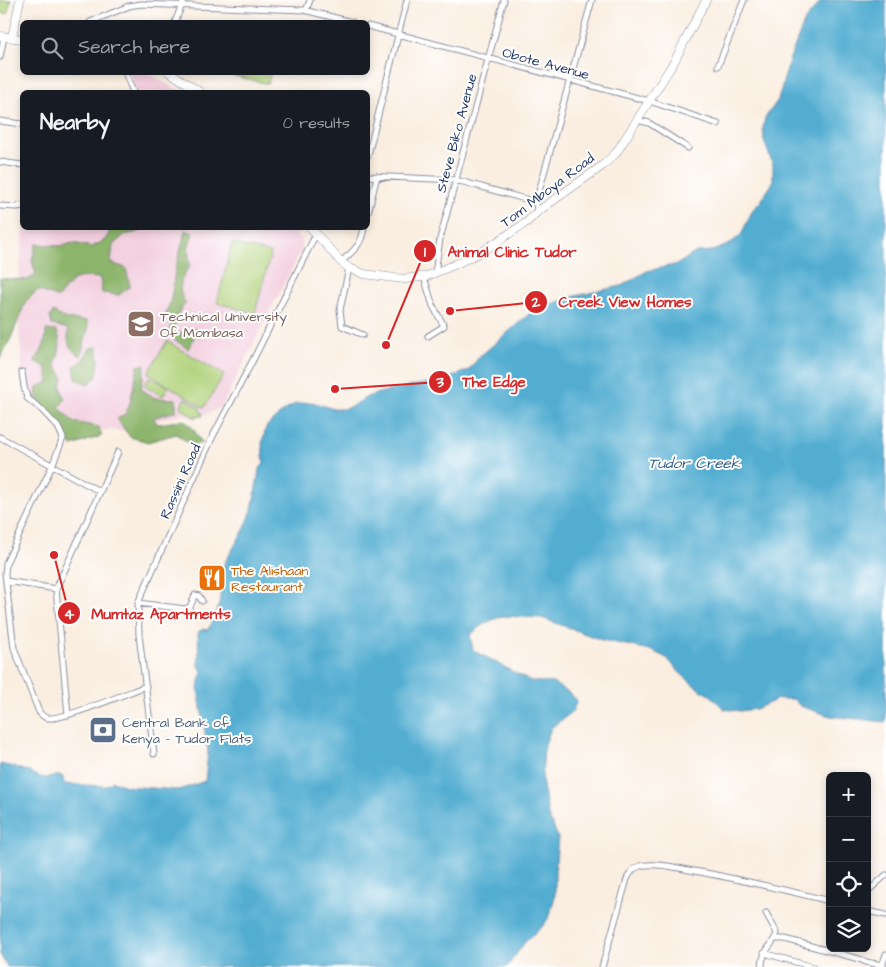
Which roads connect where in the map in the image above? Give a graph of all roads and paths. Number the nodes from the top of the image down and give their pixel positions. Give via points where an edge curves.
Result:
1 (20, 0) edge
2 (184, 0) edge
3 (310, 0) edge
4 (407, 0) edge
5 (504, 0) edge
6 (592, 0) edge
7 (706, 0) edge
8 (744, 0) edge
9 (132, 2) edge
10 (181, 6) junction
11 (306, 11) junction
12 (94, 20) edge
13 (176, 20) edge
14 (344, 20) edge
15 (370, 27) edge
16 (398, 34) junction
17 (5, 37) edge
18 (20, 39) edge
19 (1, 48) edge
20 (0, 56) edge
21 (487, 59) junction
22 (718, 66) dead end
23 (126, 75) edge
24 (174, 75) edge
25 (569, 80) junction
26 (132, 90) edge
27 (197, 90) edge
28 (649, 101) junction
29 (637, 120) junction
30 (0, 121) edge
31 (20, 124) edge
32 (718, 124) dead end
33 (370, 147) edge
34 (688, 148) dead end
35 (0, 162) edge
36 (20, 164) edge
37 (370, 176) edge
38 (377, 176) junction
39 (456, 180) junction
40 (536, 202) junction
41 (370, 205) edge
42 (0, 206) edge
43 (20, 207) edge
44 (537, 212) junction
45 (364, 230) edge
46 (313, 231) edge
47 (342, 262) junction
48 (349, 268) junction
49 (435, 274) junction
50 (424, 277) junction
51 (363, 335) dead end
52 (428, 336) dead end
53 (22, 372) dead end
54 (0, 437) edge
55 (118, 452) dead end
56 (52, 466) junction
57 (99, 491) junction
58 (6, 581) junction
59 (56, 589) junction
60 (202, 601) dead end
61 (138, 603) junction
62 (146, 686) junction
63 (68, 715) junction
64 (154, 754) dead end
65 (886, 875) edge
66 (871, 888) edge
67 (826, 900) edge
68 (871, 912) edge
69 (766, 913) dead end
70 (886, 915) edge
71 (775, 940) junction
72 (764, 953) junction
73 (886, 954) edge
74 (884, 966) edge
75 (602, 967) edge
76 (762, 967) edge
77 (813, 967) edge

1 - 17 main road
2 - 10 street
3 - 11 street
4 - 16 street
5 - 21 street, Steve Biko Avenue
6 - 25 street
7 - 28 main road, Tom Mboya Road via 683,46
8 - 22 street
9 - 10 street
9 - 12 street
10 - 11 street
10 - 13 street
11 - 14 street
15 - 16 street, Obote Avenue
16 - 21 street, Obote Avenue
16 - 33 street
17 - 18 main road
17 - 19 street
19 - 20 street
21 - 25 street, Obote Avenue
21 - 39 street, Steve Biko Avenue
23 - 26 street
24 - 27 main road
25 - 28 street, Obote Avenue
25 - 40 street
28 - 29 main road, Tom Mboya Road
28 - 32 street, Obote Avenue
29 - 34 street via 649,123
29 - 44 main road, Tom Mboya Road via 616,153 602,166
30 - 31 street
35 - 36 street
37 - 38 street
38 - 39 street
38 - 41 street
39 - 40 street
39 - 49 street, Steve Biko Avenue via 440,239
40 - 44 street
42 - 43 street
44 - 49 main road, Tom Mboya Road via 483,251
45 - 47 street via 361,242
46 - 47 main road, Tom Mboya Road
46 - 61 street, Rassini Road via 254,358 212,438
47 - 48 main road, Tom Mboya Road
48 - 50 main road, Tom Mboya Road via 387,277
48 - 51 street via 340,310 342,326
49 - 50 main road, Tom Mboya Road
50 - 52 street via 433,306 444,326
53 - 56 street via 27,398 58,427 63,438
54 - 56 street
55 - 57 street
56 - 57 street
56 - 58 street via 6,563
57 - 59 street
58 - 59 street
58 - 63 street via 14,648 39,712 49,719
59 - 63 street
60 - 61 street via 195,595 190,607 185,609
61 - 62 street, Rassini Road
62 - 63 street
62 - 64 street, Rassini Road
65 - 66 street
67 - 75 street via 690,870 640,867 630,873 623,888
68 - 70 street
69 - 71 street via 777,933
71 - 72 street
71 - 74 street via 785,939
72 - 76 street
72 - 77 street
73 - 74 street

